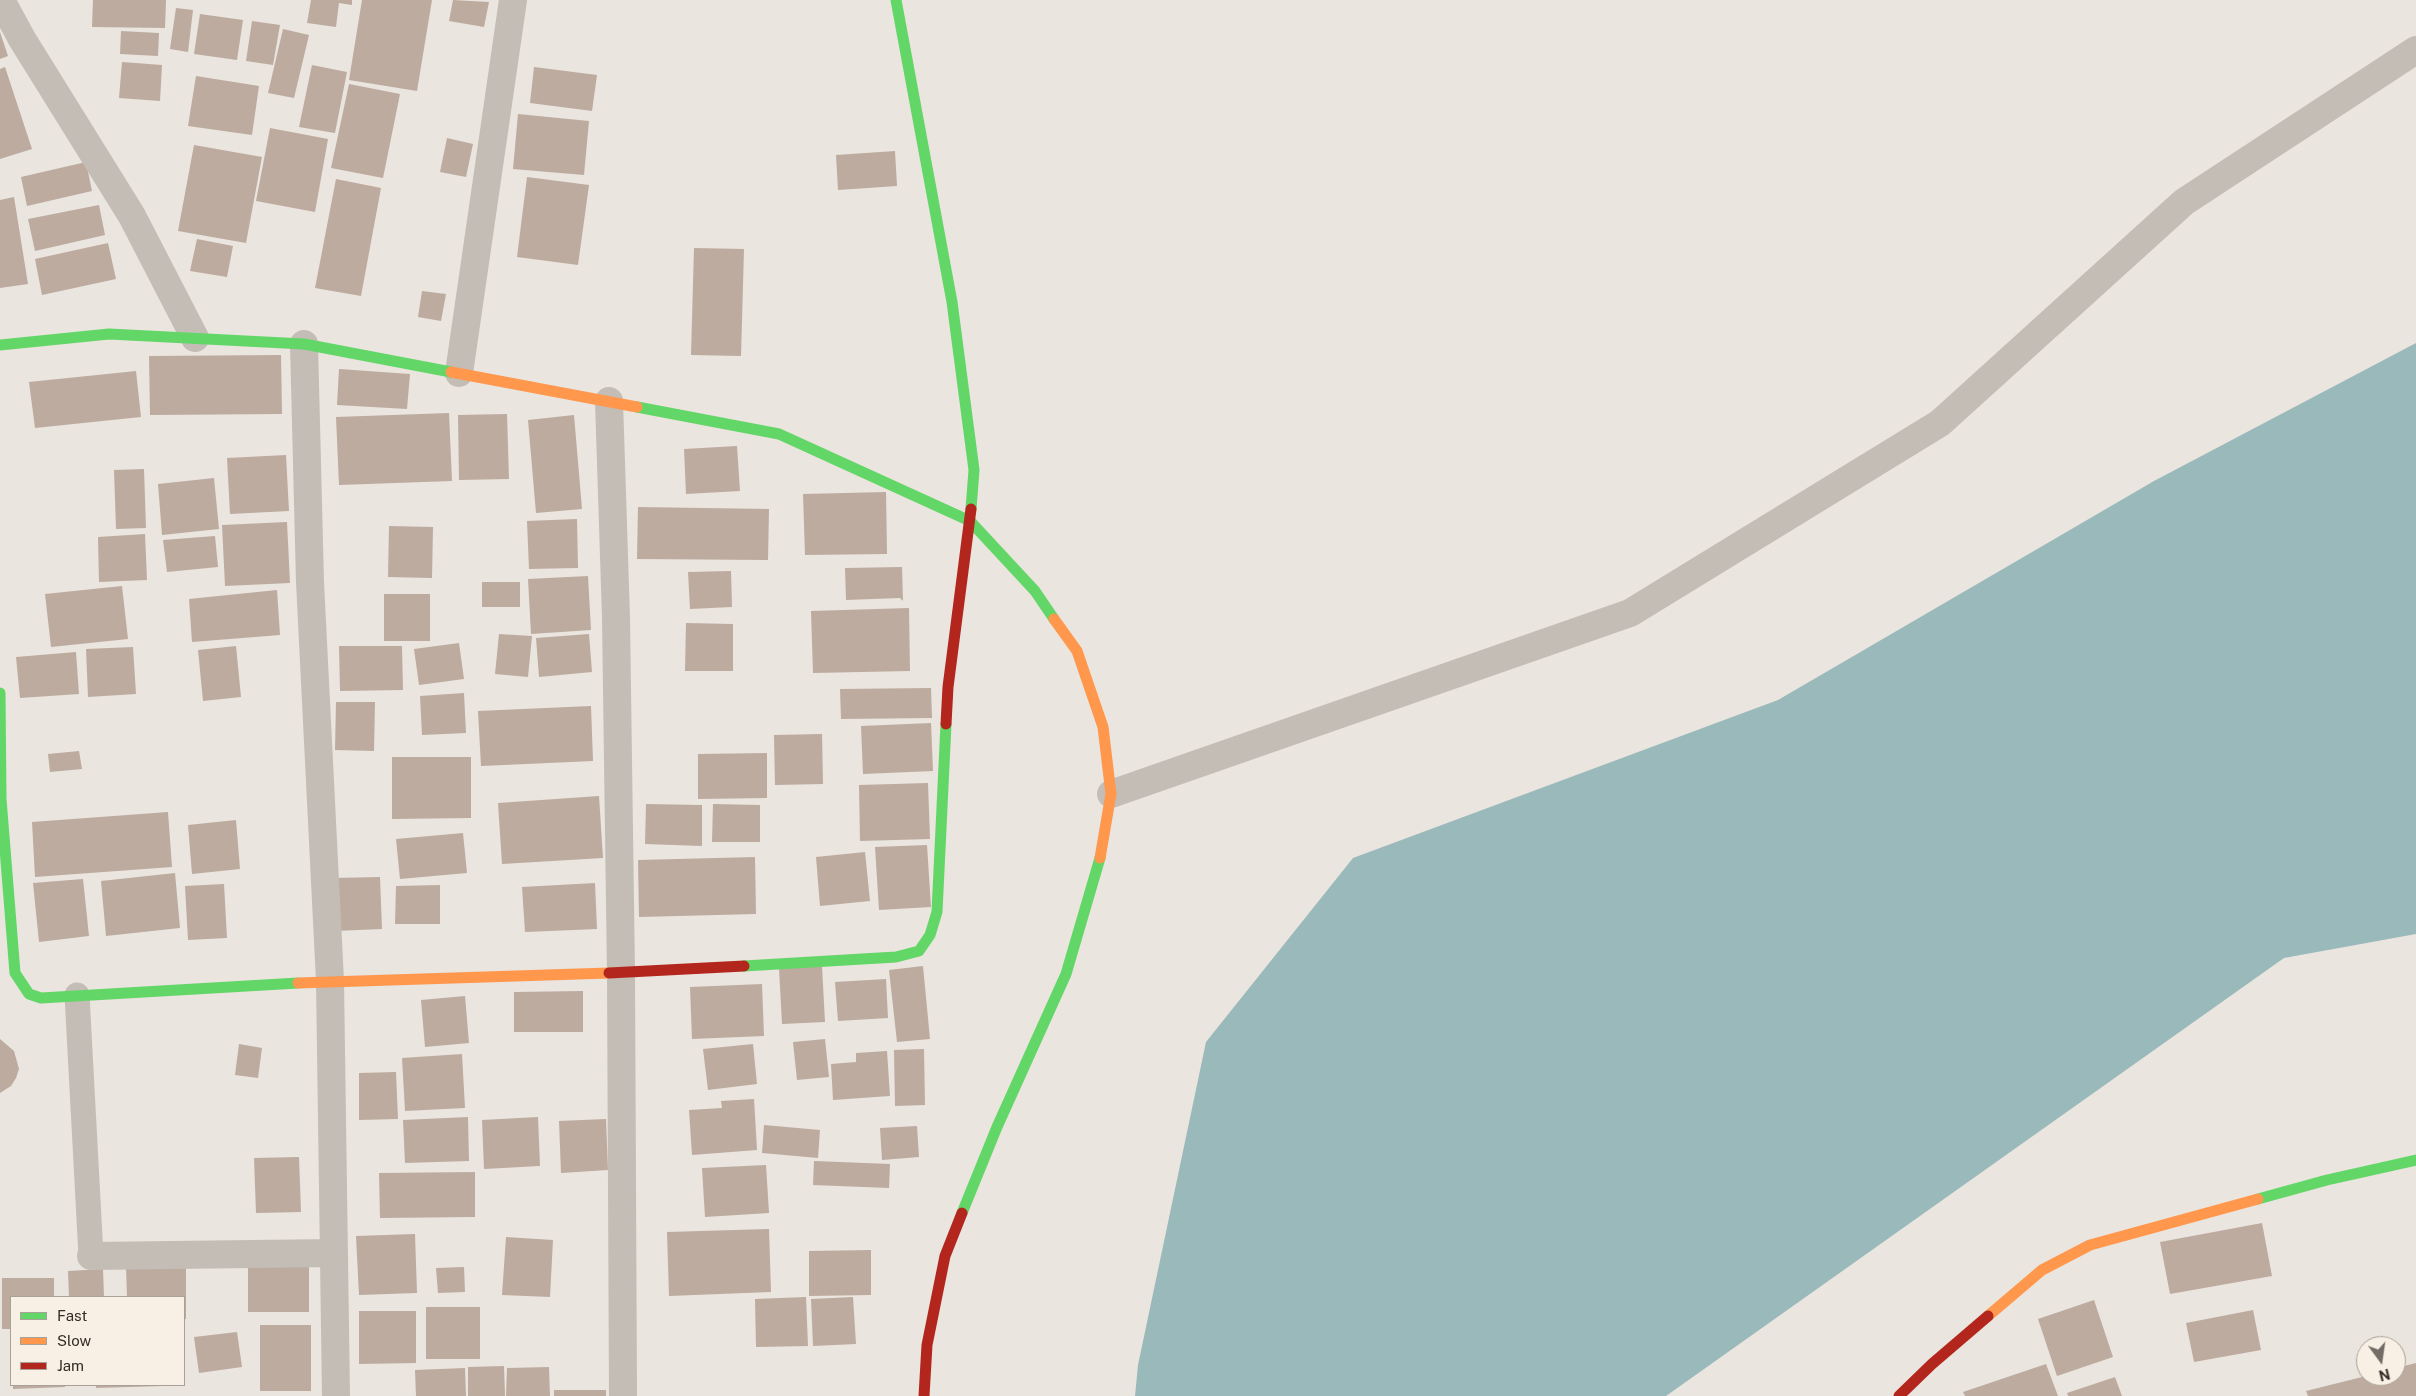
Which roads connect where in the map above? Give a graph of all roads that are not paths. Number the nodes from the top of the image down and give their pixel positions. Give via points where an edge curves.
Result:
1 (1, 0) edge
2 (513, 0) edge
3 (896, 0) edge
4 (2416, 50) edge
5 (196, 338) junction
6 (304, 344) junction
7 (0, 345) edge
8 (459, 373) junction
9 (609, 402) junction
10 (970, 521) junction
11 (0, 693) edge
12 (1110, 794) junction
13 (0, 799) edge
14 (621, 973) junction
15 (330, 981) junction
16 (77, 995) junction
17 (2416, 1160) edge
18 (334, 1253) junction
19 (91, 1256) joint
20 (336, 1396) edge
21 (623, 1396) edge
22 (924, 1396) edge
23 (1899, 1396) edge

1 - 5 street via 132,216
2 - 8 street
3 - 10 main road via 952,302 974,470
4 - 12 street via 2184,202 1940,423 1630,613
5 - 6 main road
5 - 7 main road via 109,334
6 - 8 main road
6 - 15 street via 310,582
8 - 9 main road
9 - 10 main road via 779,434
9 - 14 street
10 - 12 main road via 1035,591 1077,651 1103,727
10 - 14 main road via 948,688 937,912 930,935 919,951 896,957
11 - 13 main road
12 - 22 main road via 1101,856 1066,974 997,1127 945,1256 927,1345
13 - 16 main road via 15,973 29,994 41,998
14 - 15 main road
14 - 21 street
15 - 16 main road
15 - 18 street
16 - 19 lane
17 - 23 main road via 2327,1180 2090,1245 2042,1270
18 - 19 street
18 - 20 street

